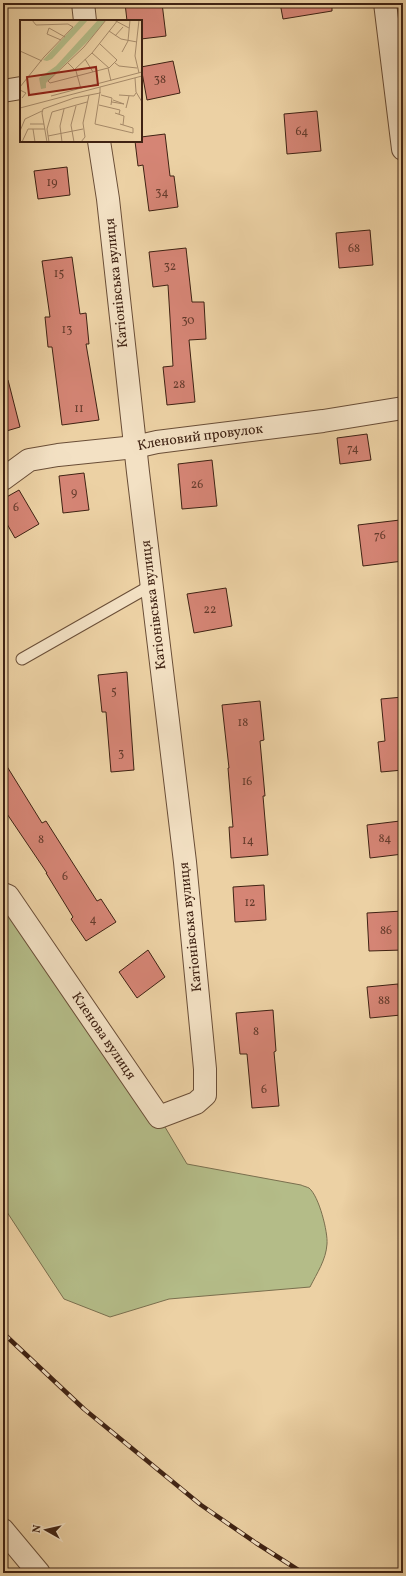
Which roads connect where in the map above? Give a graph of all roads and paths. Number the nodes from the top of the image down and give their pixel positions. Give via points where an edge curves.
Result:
1 (83, 3) edge
2 (385, 3) edge
3 (85, 20) edge
4 (20, 88) edge
5 (3, 91) edge
6 (99, 142) edge
7 (403, 149) edge
8 (403, 408) edge
9 (135, 447) junction
10 (3, 479) edge
11 (152, 585) junction
12 (22, 659) dead end
13 (3, 894) edge
14 (205, 1069) joint
15 (3, 1530) edge
16 (403, 1568) edge
17 (39, 1573) edge
18 (396, 1573) edge

1 - 3 street
2 - 7 street
4 - 5 street
6 - 9 street, Катіонівська вулиця via 108,199
8 - 9 street, Кленовий провулок
9 - 10 street, Кленовий провулок via 29,460
9 - 11 street, Катіонівська вулиця
11 - 12 lane
11 - 14 street, Катіонівська вулиця via 185,862
13 - 14 street, Кленова вулиця via 8,896 159,1117 196,1103 205,1095
15 - 17 street
16 - 18 path

